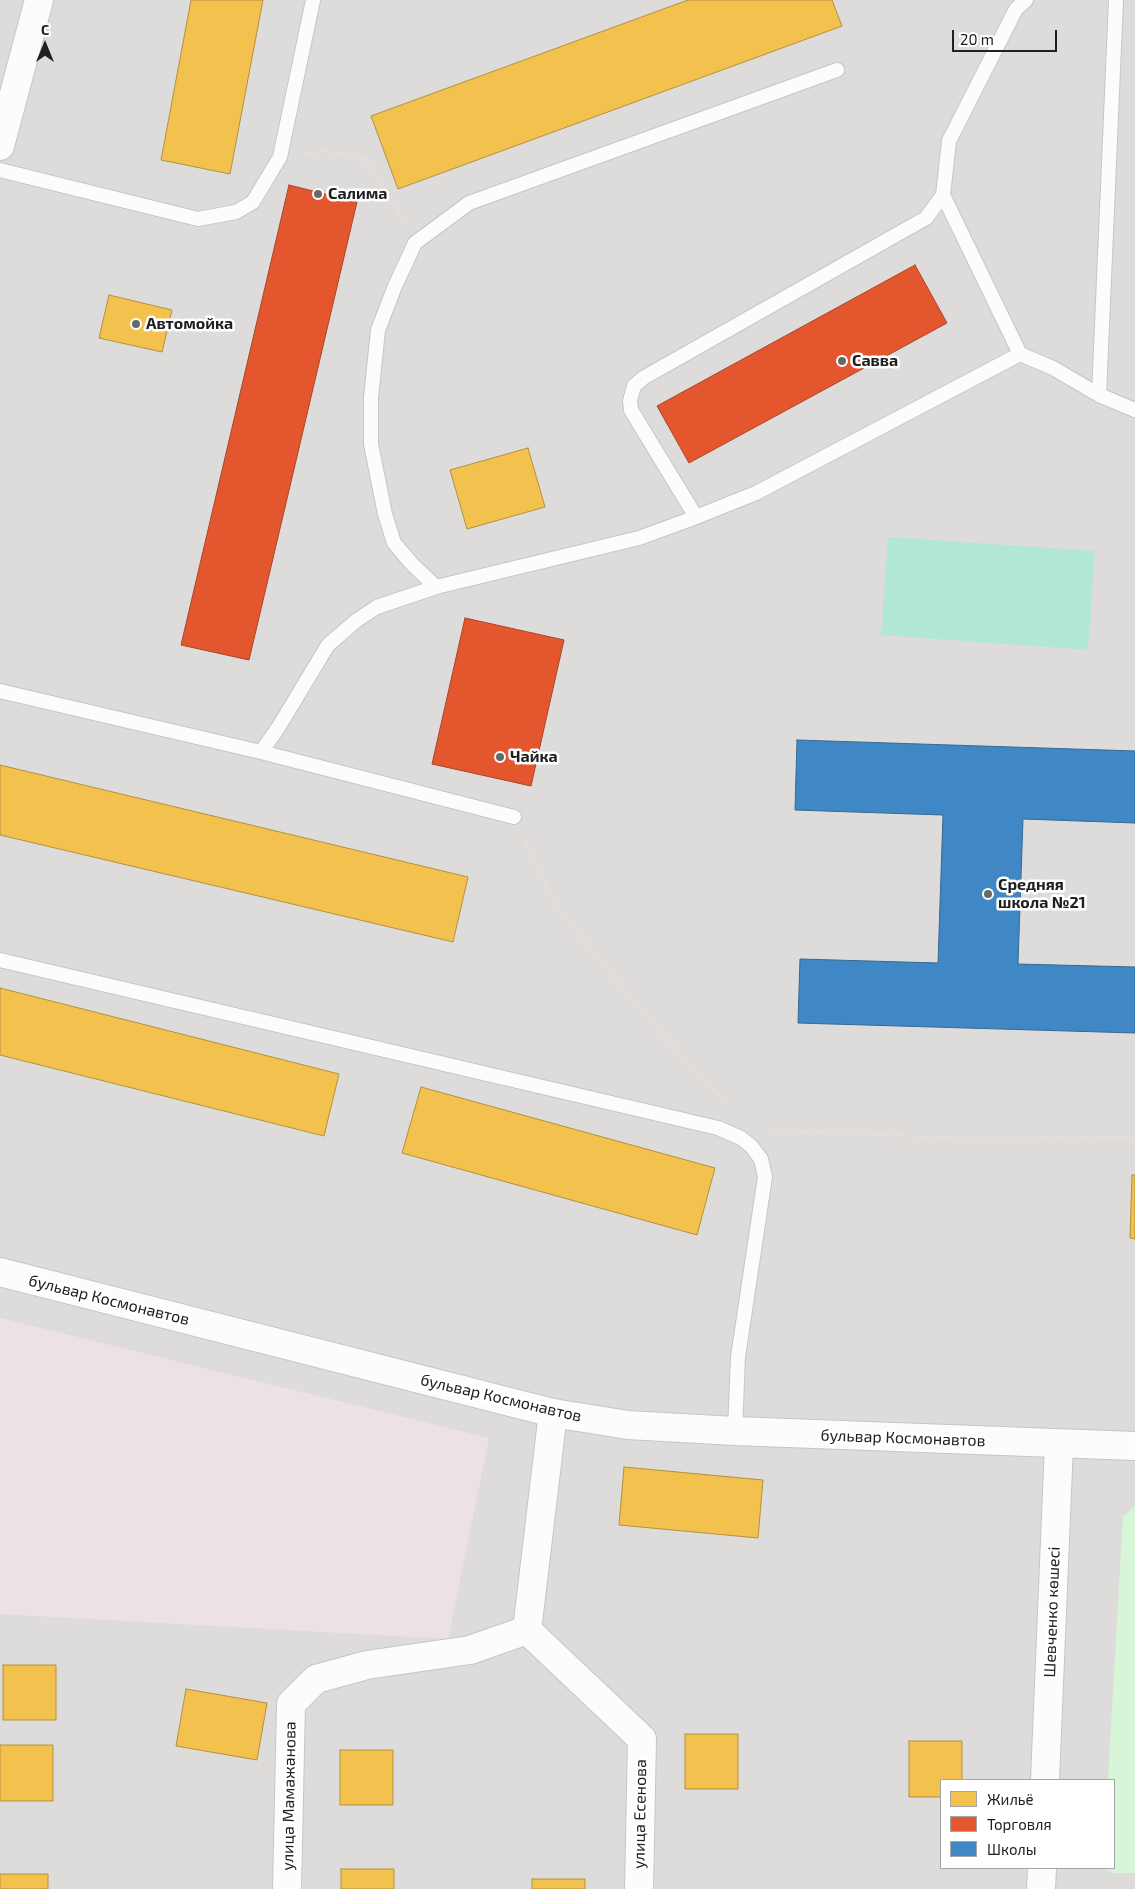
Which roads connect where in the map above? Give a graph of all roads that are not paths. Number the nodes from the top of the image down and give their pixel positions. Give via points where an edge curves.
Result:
1 (39, 0) edge
2 (312, 0) edge
3 (1026, 0) edge
4 (1116, 0) edge
5 (837, 70) dead end
6 (0, 146) edge
7 (0, 170) edge
8 (943, 195) junction
9 (1020, 354) junction
10 (1099, 395) junction
11 (1135, 410) edge
12 (696, 517) junction
13 (436, 587) junction
14 (0, 691) edge
15 (261, 752) junction
16 (514, 817) road end
17 (0, 960) edge
18 (0, 1272) edge
19 (553, 1413) junction
20 (736, 1431) junction
21 (1059, 1444) junction
22 (1135, 1446) edge
23 (527, 1630) junction
24 (1045, 1779) edge
25 (1042, 1869) edge
26 (287, 1889) edge
27 (639, 1889) edge
28 (1041, 1889) edge

1 - 6 street
2 - 7 lane via 280,157 253,202 236,212 198,219
3 - 8 lane via 1016,9 948,141
4 - 10 lane
5 - 13 lane via 469,203 414,243 378,330 371,398 371,444 394,543
8 - 9 lane
8 - 12 lane via 926,218 642,378 634,386 631,410
9 - 10 lane via 1053,368
9 - 12 lane via 756,493
10 - 11 lane
12 - 13 lane via 639,538
13 - 15 lane via 377,607 328,645
14 - 15 lane
15 - 16 lane
17 - 20 lane via 718,1128 741,1138 761,1159 765,1177 738,1357
18 - 19 street, бульвар Космонавтов
19 - 20 street, бульвар Космонавтов via 628,1425
19 - 23 street
20 - 21 street, бульвар Космонавтов
21 - 22 street, бульвар Космонавтов
21 - 24 street, Шевченко көшесі
23 - 26 street, улица Мамажанова via 470,1650 367,1665 316,1679 291,1704
23 - 27 street, улица Есенова via 642,1739
25 - 28 street

